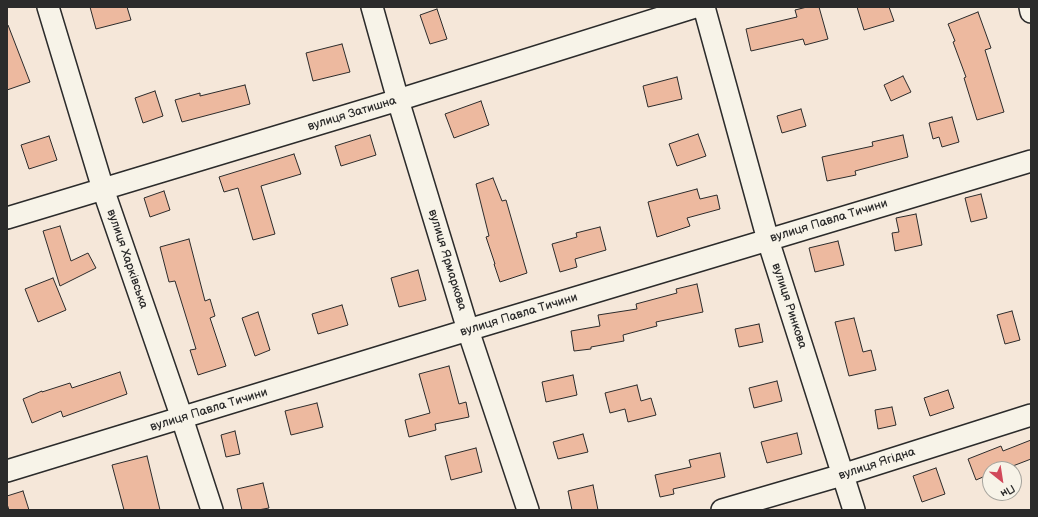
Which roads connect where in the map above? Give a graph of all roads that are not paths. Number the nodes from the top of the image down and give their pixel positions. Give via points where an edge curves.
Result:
1 (48, 7) edge
2 (372, 7) edge
3 (695, 7) edge
4 (704, 7) edge
5 (1030, 7) edge
6 (1031, 12) edge
7 (398, 100) junction
8 (1031, 161) edge
9 (103, 189) junction
10 (7, 218) edge
11 (768, 240) junction
12 (468, 330) junction
13 (1031, 415) edge
14 (182, 418) junction
15 (7, 471) edge
16 (842, 475) junction
17 (212, 510) edge
18 (528, 510) edge
19 (722, 510) edge
20 (854, 510) edge

1 - 9 street, вулиця Харківська
2 - 7 street, вулиця Ярмаркова
3 - 7 street, вулиця Затишна
4 - 11 street, вулиця Ринкова
5 - 6 street
7 - 9 street, вулиця Затишна
7 - 12 street, вулиця Ярмаркова
8 - 11 street, вулиця Павла Тичини
9 - 10 street, вулиця Затишна
9 - 14 street, вулиця Харківська
11 - 12 street, вулиця Павла Тичини
11 - 16 street, вулиця Ринкова
12 - 14 street, вулиця Павла Тичини
12 - 18 street, вулиця Ярмаркова
13 - 16 street, вулиця Ягідна
14 - 15 street, вулиця Павла Тичини
14 - 17 street, вулиця Харківська
16 - 19 street, вулиця Ягідна
16 - 20 street, вулиця Ринкова

